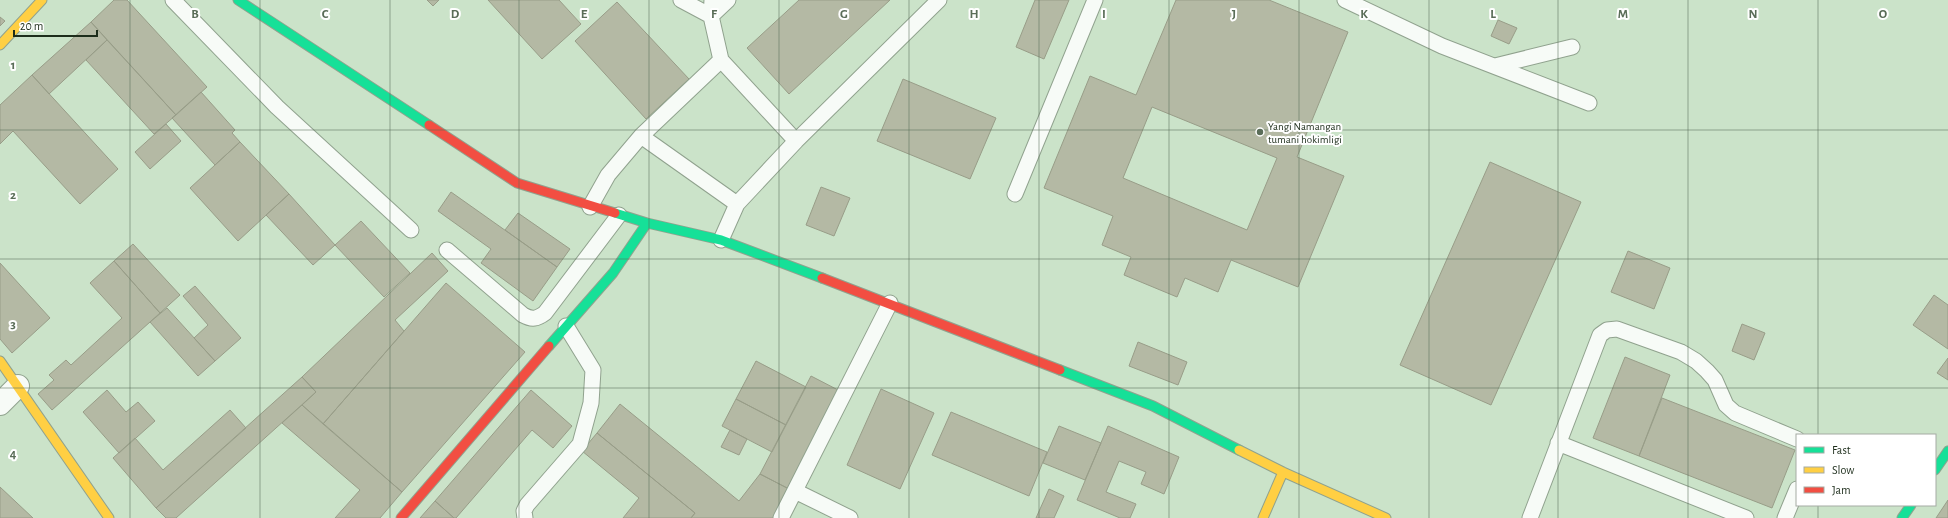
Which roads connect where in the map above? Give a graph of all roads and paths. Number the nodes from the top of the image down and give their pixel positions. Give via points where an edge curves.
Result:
1 (42, 0) edge
2 (173, 0) edge
3 (238, 0) edge
4 (681, 0) edge
5 (712, 0) edge
6 (728, 0) edge
7 (939, 0) edge
8 (1095, 0) edge
9 (1345, 0) edge
10 (711, 16) junction
11 (0, 45) edge
12 (1572, 46) dead end
13 (721, 60) junction
14 (1495, 66) junction
15 (1589, 103) dead end
16 (641, 136) junction
17 (796, 141) junction
18 (1015, 194) dead end
19 (737, 204) junction
20 (590, 207) junction
21 (619, 215) junction
22 (647, 224) junction
23 (411, 230) dead end
24 (721, 240) junction
25 (447, 250) dead end
26 (890, 303) junction
27 (566, 326) junction
28 (0, 361) edge
29 (18, 386) junction
30 (0, 404) edge
31 (1796, 439) edge
32 (1558, 443) junction
33 (1948, 451) edge
34 (1936, 469) edge
35 (1283, 472) junction
36 (795, 490) junction
37 (1796, 491) edge
38 (1910, 506) edge
39 (109, 518) edge
40 (401, 518) edge
41 (525, 518) edge
42 (781, 518) edge
43 (850, 518) edge
44 (1263, 518) edge
45 (1386, 518) edge
46 (1530, 518) edge
47 (1746, 518) edge
48 (1785, 518) edge
49 (1902, 518) edge

1 - 11 street
2 - 23 lane via 277,107
3 - 20 street via 518,183
4 - 10 lane
5 - 10 lane
6 - 10 lane
7 - 17 lane
8 - 18 lane
9 - 14 lane via 1442,46
10 - 13 lane
12 - 14 lane
13 - 16 lane
13 - 17 lane
14 - 15 lane
16 - 19 lane
16 - 20 lane via 608,175
17 - 19 lane
19 - 24 lane
20 - 21 street
21 - 22 street
21 - 25 lane via 545,313 538,318 530,319 523,315
22 - 24 street
22 - 27 street via 612,273
24 - 26 street
26 - 35 street via 1152,406
26 - 36 lane
27 - 40 street
27 - 41 lane via 593,370 591,403 580,444 527,504
28 - 29 street
29 - 30 street
29 - 39 street
31 - 32 lane via 1735,413 1726,405 1715,380 1696,361 1681,352 1617,329 1607,330 1600,335
32 - 46 lane
32 - 47 lane
33 - 34 street
35 - 44 street
35 - 45 street
36 - 42 lane
36 - 43 lane
37 - 48 lane
38 - 49 street

